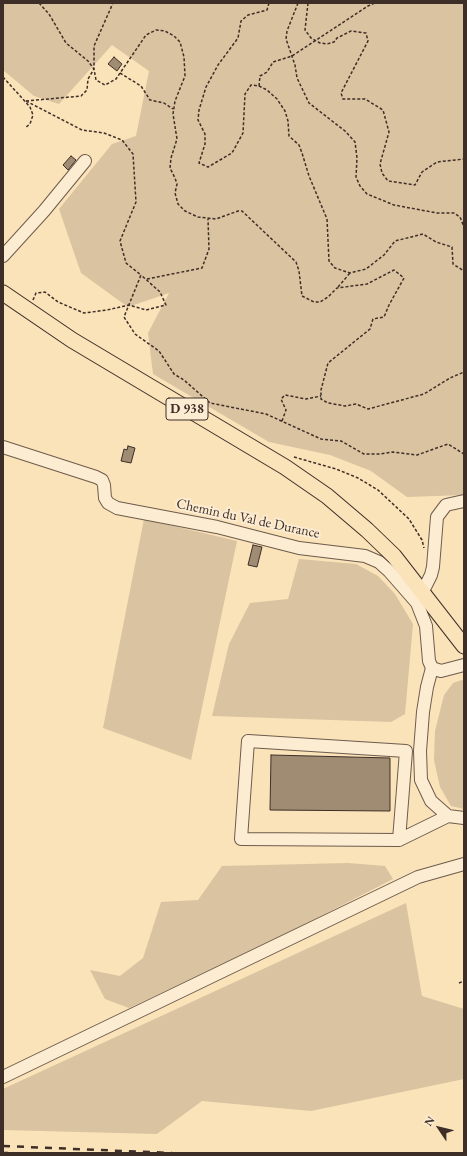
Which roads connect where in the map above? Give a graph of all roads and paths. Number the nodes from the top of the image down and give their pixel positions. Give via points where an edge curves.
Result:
1 (39, 3) edge
2 (113, 3) edge
3 (269, 3) edge
4 (298, 3) edge
5 (308, 3) edge
6 (376, 3) edge
7 (315, 40) junction
8 (292, 56) junction
9 (94, 70) junction
10 (120, 73) junction
11 (3, 78) edge
12 (259, 86) junction
13 (26, 101) junction
14 (174, 109) junction
15 (25, 128) dead end
16 (464, 159) edge
17 (85, 161) dead end
18 (208, 219) junction
19 (464, 227) edge
20 (3, 256) edge
21 (464, 271) edge
22 (350, 273) junction
23 (141, 275) junction
24 (146, 279) junction
25 (337, 288) junction
26 (3, 293) edge
27 (129, 305) junction
28 (28, 311) junction
29 (464, 372) edge
30 (321, 396) junction
31 (282, 421) junction
32 (3, 447) edge
33 (464, 454) edge
34 (294, 457) dead end
35 (464, 501) edge
36 (424, 552) dead end
37 (423, 591) junction
38 (464, 646) edge
39 (464, 665) edge
40 (432, 668) junction
41 (448, 816) junction
42 (464, 818) edge
43 (400, 840) junction
44 (464, 864) edge
45 (464, 981) edge
46 (459, 983) dead end
47 (3, 1077) edge

1 - 9 path via 49,14 66,43 88,61
2 - 9 path via 94,46
3 - 12 path via 266,10 248,15 241,20 238,38 206,87 198,120 205,134 205,144 198,163 208,167 232,153 243,133 245,94 251,86
4 - 8 path via 286,39
5 - 7 path via 306,30
6 - 7 path
7 - 8 path
7 - 16 path via 327,44 351,31 366,33 368,41 341,93 342,99 365,99 383,110 389,132 380,164 382,173 388,181 415,185 422,172 437,162
8 - 12 path via 274,62 267,72 260,76
8 - 19 path via 297,78 309,103 345,131 354,142 358,158 356,177 367,194 394,205 437,213 454,213 460,217
9 - 10 path via 96,80 105,85 116,79
9 - 13 path via 88,79 87,90 81,96
10 - 14 path via 141,86 150,100 164,103
10 - 14 path via 146,35 156,30 174,36 180,42 185,76
11 - 13 path
12 - 22 path via 267,90 281,105 288,121 289,136 299,145 327,219 329,261 335,268
13 - 15 path via 33,115 30,124
13 - 23 path via 82,130 104,133 122,140 133,154 136,202 120,241 126,263
14 - 18 path via 177,139 170,168 177,184 175,193 178,204 185,211
17 - 20 street
18 - 24 path via 209,249 202,268
18 - 25 path via 242,211 296,262 300,291 307,299 320,302
21 - 22 path via 453,264 452,247 423,234 395,241 384,256 366,269
22 - 25 path
23 - 24 path
23 - 27 path
24 - 27 path via 160,292 166,305 146,310
25 - 30 path via 367,284 394,270 404,278 384,317 373,319 370,329 328,363
26 - 28 main road, D 938
27 - 28 path via 84,313 58,302 45,292 36,293
27 - 31 path via 124,317 136,334 159,351 174,374 210,403 250,410
28 - 37 main road, D 938 via 285,467 327,496 394,556
29 - 30 path via 424,394 368,409 356,404 345,406 328,403
30 - 31 path via 306,399 285,395 281,399 286,410
31 - 33 path via 321,439 341,441 364,454 393,452 417,455 448,444
32 - 40 street, Chemin du Val de Durance via 102,480 105,498 116,508 217,527 299,548 364,556 379,562 417,603 426,626
34 - 36 path via 336,469 378,490 409,519 422,540
35 - 37 street via 446,505 437,517 432,571
37 - 38 main road, D 938
39 - 40 street via 441,671
40 - 41 street via 422,712 422,780 431,801
41 - 42 street
41 - 43 street
43 - 43 street via 406,751 248,741 241,840
44 - 47 street via 418,878
45 - 46 path

